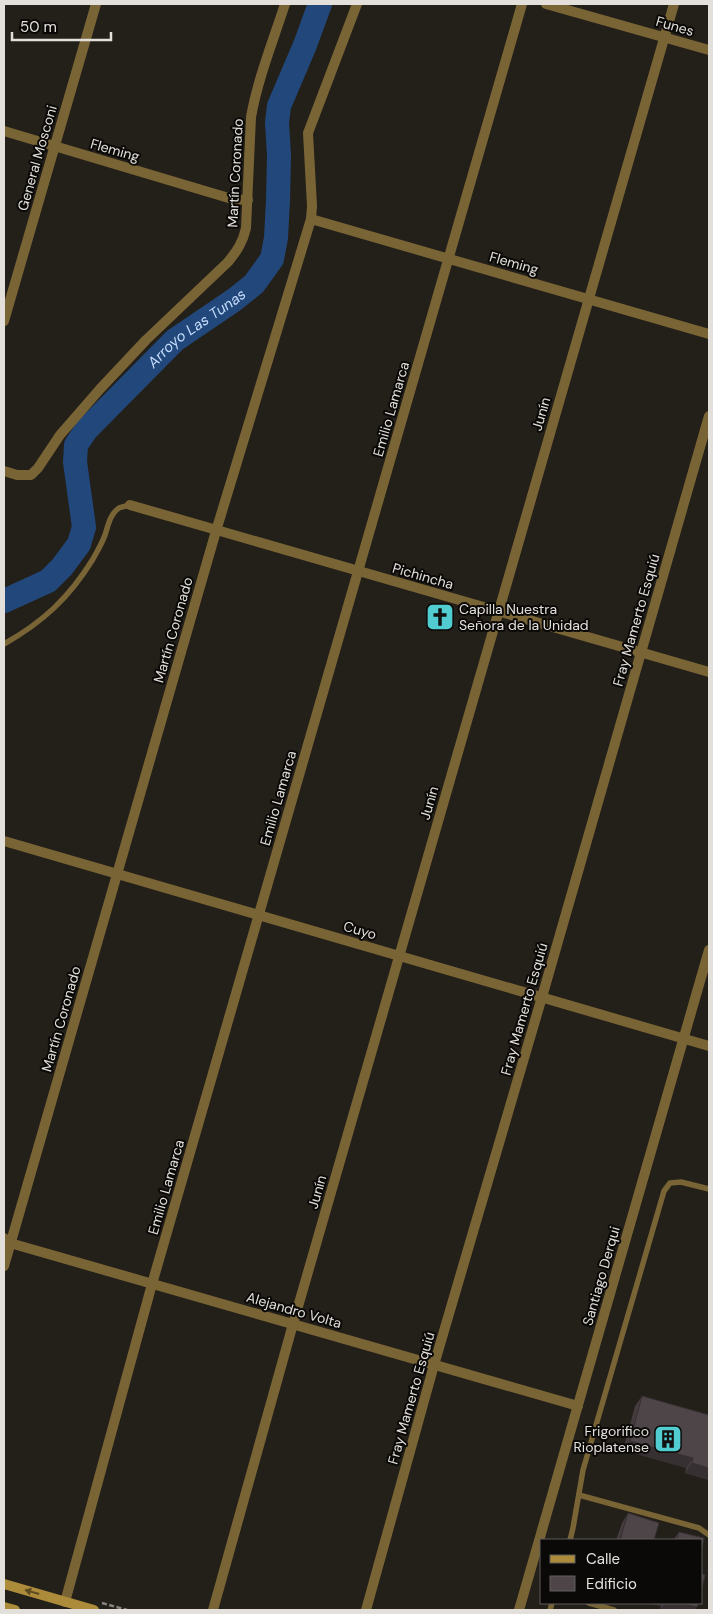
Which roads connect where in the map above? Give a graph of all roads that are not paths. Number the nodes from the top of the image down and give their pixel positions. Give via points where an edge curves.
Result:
1 (96, 4) edge
2 (285, 4) edge
3 (357, 4) edge
4 (522, 4) edge
5 (546, 4) edge
6 (674, 4) edge
7 (664, 37) junction
8 (709, 50) edge
9 (4, 131) edge
10 (54, 146) junction
11 (248, 200) junction
12 (311, 219) junction
13 (448, 258) junction
14 (589, 299) junction
15 (4, 321) edge
16 (709, 334) edge
17 (709, 416) edge
18 (4, 471) edge
19 (130, 505) joint
20 (216, 531) junction
21 (358, 571) junction
22 (499, 612) junction
23 (4, 644) edge
24 (641, 652) junction
25 (709, 672) edge
26 (4, 841) edge
27 (117, 874) junction
28 (259, 915) junction
29 (709, 950) edge
30 (400, 956) junction
31 (542, 997) junction
32 (684, 1038) junction
33 (709, 1046) edge
34 (709, 1190) edge
35 (7, 1240) edge
36 (4, 1266) edge
37 (152, 1284) junction
38 (294, 1324) junction
39 (434, 1365) junction
40 (578, 1406) junction
41 (579, 1495) junction
42 (709, 1535) edge
43 (570, 1539) edge
44 (4, 1584) edge
45 (65, 1602) junction
46 (593, 1604) edge
47 (4, 1607) edge
48 (15, 1610) edge
49 (94, 1610) edge
50 (213, 1610) edge
51 (366, 1610) edge
52 (519, 1610) edge
53 (614, 1610) edge

1 - 10 street, General Mosconi
2 - 11 street, Martín Coronado via 254,101
3 - 12 street, Martín Coronado via 308,133
4 - 13 street, Emilio Lamarca
5 - 7 street, Funes
6 - 7 street, Junín
7 - 8 street, Funes
7 - 14 street, Junín
9 - 10 street, Fleming
10 - 11 street, Fleming
10 - 15 street, General Mosconi
11 - 18 street, Martín Coronado via 244,238 228,262 100,389 31,475
12 - 13 street, Fleming
12 - 20 street, Martín Coronado
13 - 14 street, Fleming
13 - 21 street, Emilio Lamarca
14 - 16 street, Fleming
14 - 22 street, Junín
17 - 24 street, Fray Mamerto Esquiú
19 - 20 street, Pichincha
19 - 23 lane via 115,512 93,558 64,598 38,623
20 - 21 street, Pichincha
20 - 27 street, Martín Coronado
21 - 22 street, Pichincha
21 - 28 street, Emilio Lamarca
22 - 24 street, Pichincha
22 - 30 street, Junín
24 - 25 street, Pichincha
24 - 31 street, Fray Mamerto Esquiú
26 - 27 street, Cuyo
27 - 28 street, Cuyo
27 - 35 street, Martín Coronado
28 - 30 street, Cuyo
28 - 37 street, Emilio Lamarca
29 - 32 street, Santiago Derqui
30 - 31 street, Cuyo
30 - 38 street, Junín
31 - 32 street, Cuyo
31 - 39 street, Fray Mamerto Esquiú
32 - 33 street, Cuyo
32 - 40 street, Santiago Derqui
34 - 41 lane via 681,1182 670,1183 664,1191 583,1470
35 - 36 street, Martín Coronado
35 - 37 street, Alejandro Volta
37 - 38 street, Alejandro Volta
37 - 45 street, Emilio Lamarca
38 - 39 street, Alejandro Volta
38 - 50 street, Junín
39 - 40 street, Alejandro Volta
39 - 51 street, Fray Mamerto Esquiú
40 - 52 street, Santiago Derqui
41 - 42 lane via 699,1528
41 - 43 lane
45 -> 44 main road
45 - 49 main road
46 - 53 lane
47 - 48 main road

